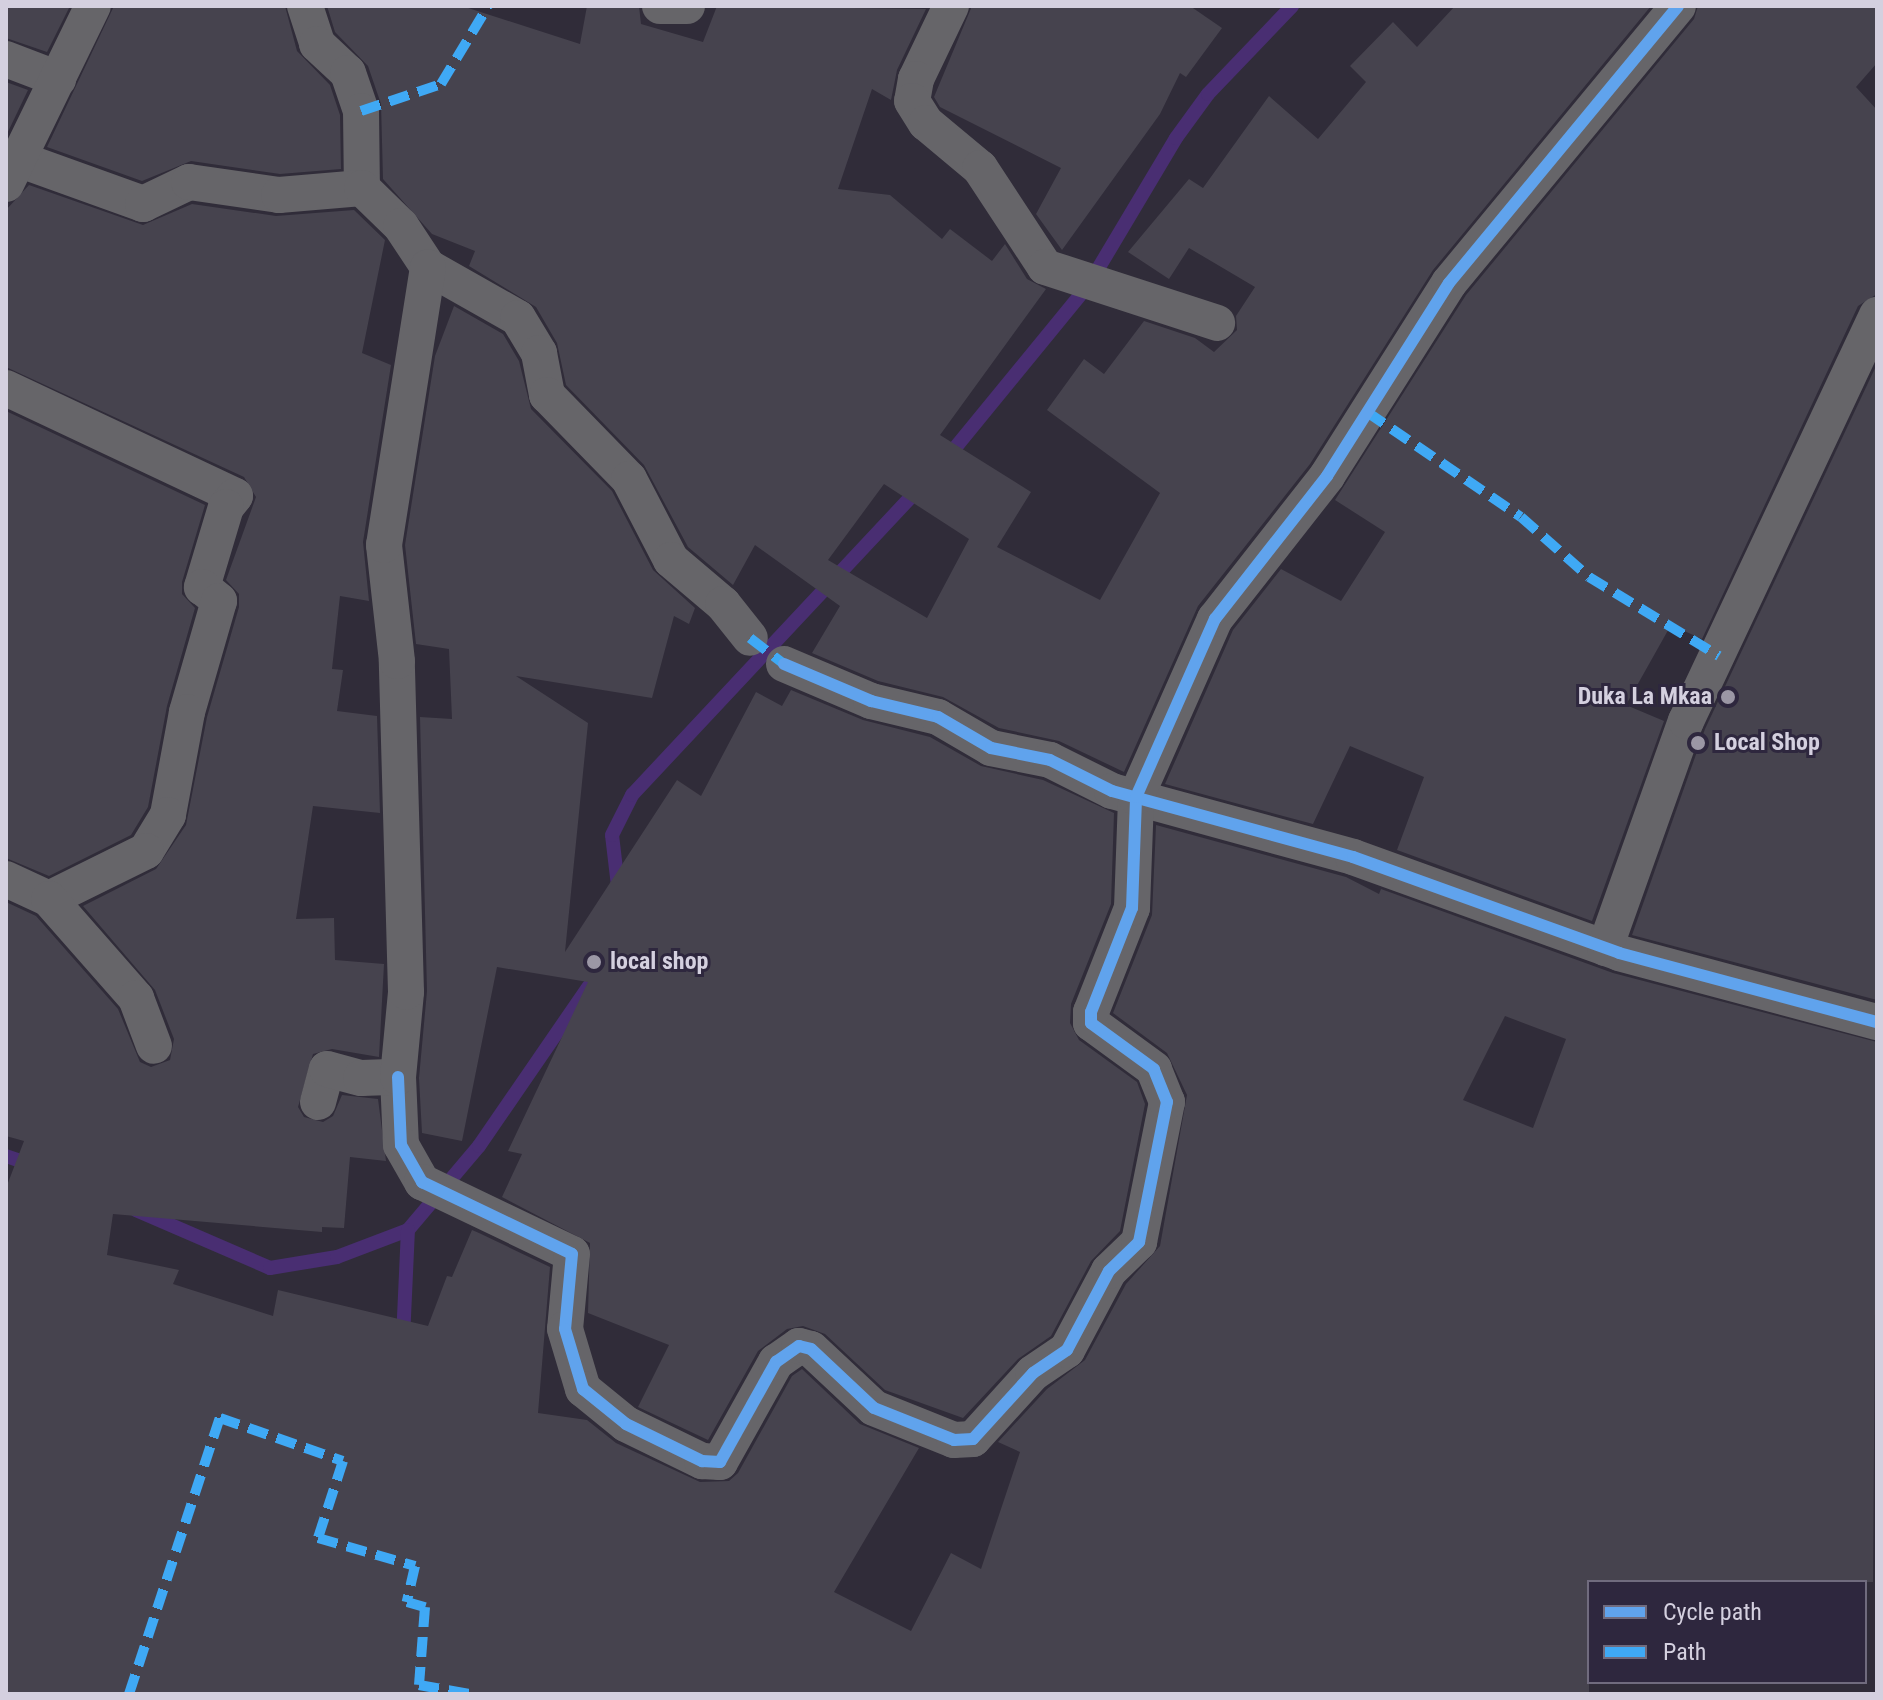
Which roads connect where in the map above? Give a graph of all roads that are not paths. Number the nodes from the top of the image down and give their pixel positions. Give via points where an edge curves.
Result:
1 (93, 6) edge
2 (305, 6) edge
3 (660, 6) edge
4 (687, 6) edge
5 (951, 6) edge
6 (1678, 6) edge
7 (6, 59) edge
8 (58, 79) junction
9 (14, 172) edge
10 (362, 188) junction
11 (428, 267) junction
12 (1877, 315) edge
13 (1217, 323) dead end
14 (6, 388) edge
15 (750, 638) dead end
16 (784, 664) dead end
17 (1136, 797) junction
18 (6, 879) edge
19 (49, 899) junction
20 (1605, 948) junction
21 (1877, 1022) edge
22 (154, 1046) dead end
23 (398, 1077) junction
24 (318, 1102) dead end

1 - 8 street
2 - 10 street via 317,44 348,73 361,111
3 - 4 street
5 - 13 street via 916,79 912,101 926,123 980,168 1045,267
6 - 17 street via 1449,283 1327,476 1215,619
7 - 8 street
8 - 9 street
9 - 10 street via 143,204 189,182 279,195
10 - 11 street via 401,226
11 - 15 street via 518,318 539,353 547,395 629,479 671,560 723,604
11 - 23 street via 384,545 397,661 406,992
12 - 20 street via 1686,721
14 - 19 street via 235,496 226,507 202,587 219,601 187,712 168,815 146,851
16 - 17 street via 871,701 938,717 991,748 1050,760
17 - 20 street via 1353,857
17 - 23 street via 1132,908 1091,1023 1154,1069 1167,1102 1139,1242 1109,1271 1067,1350 1033,1373 973,1439 954,1440 874,1408 811,1349 799,1346 776,1362 720,1462 702,1461 626,1424 583,1389 565,1329 572,1254 422,1182 401,1145
18 - 19 street
19 - 22 street via 136,998
20 - 21 street
23 - 24 street via 361,1078 327,1069

